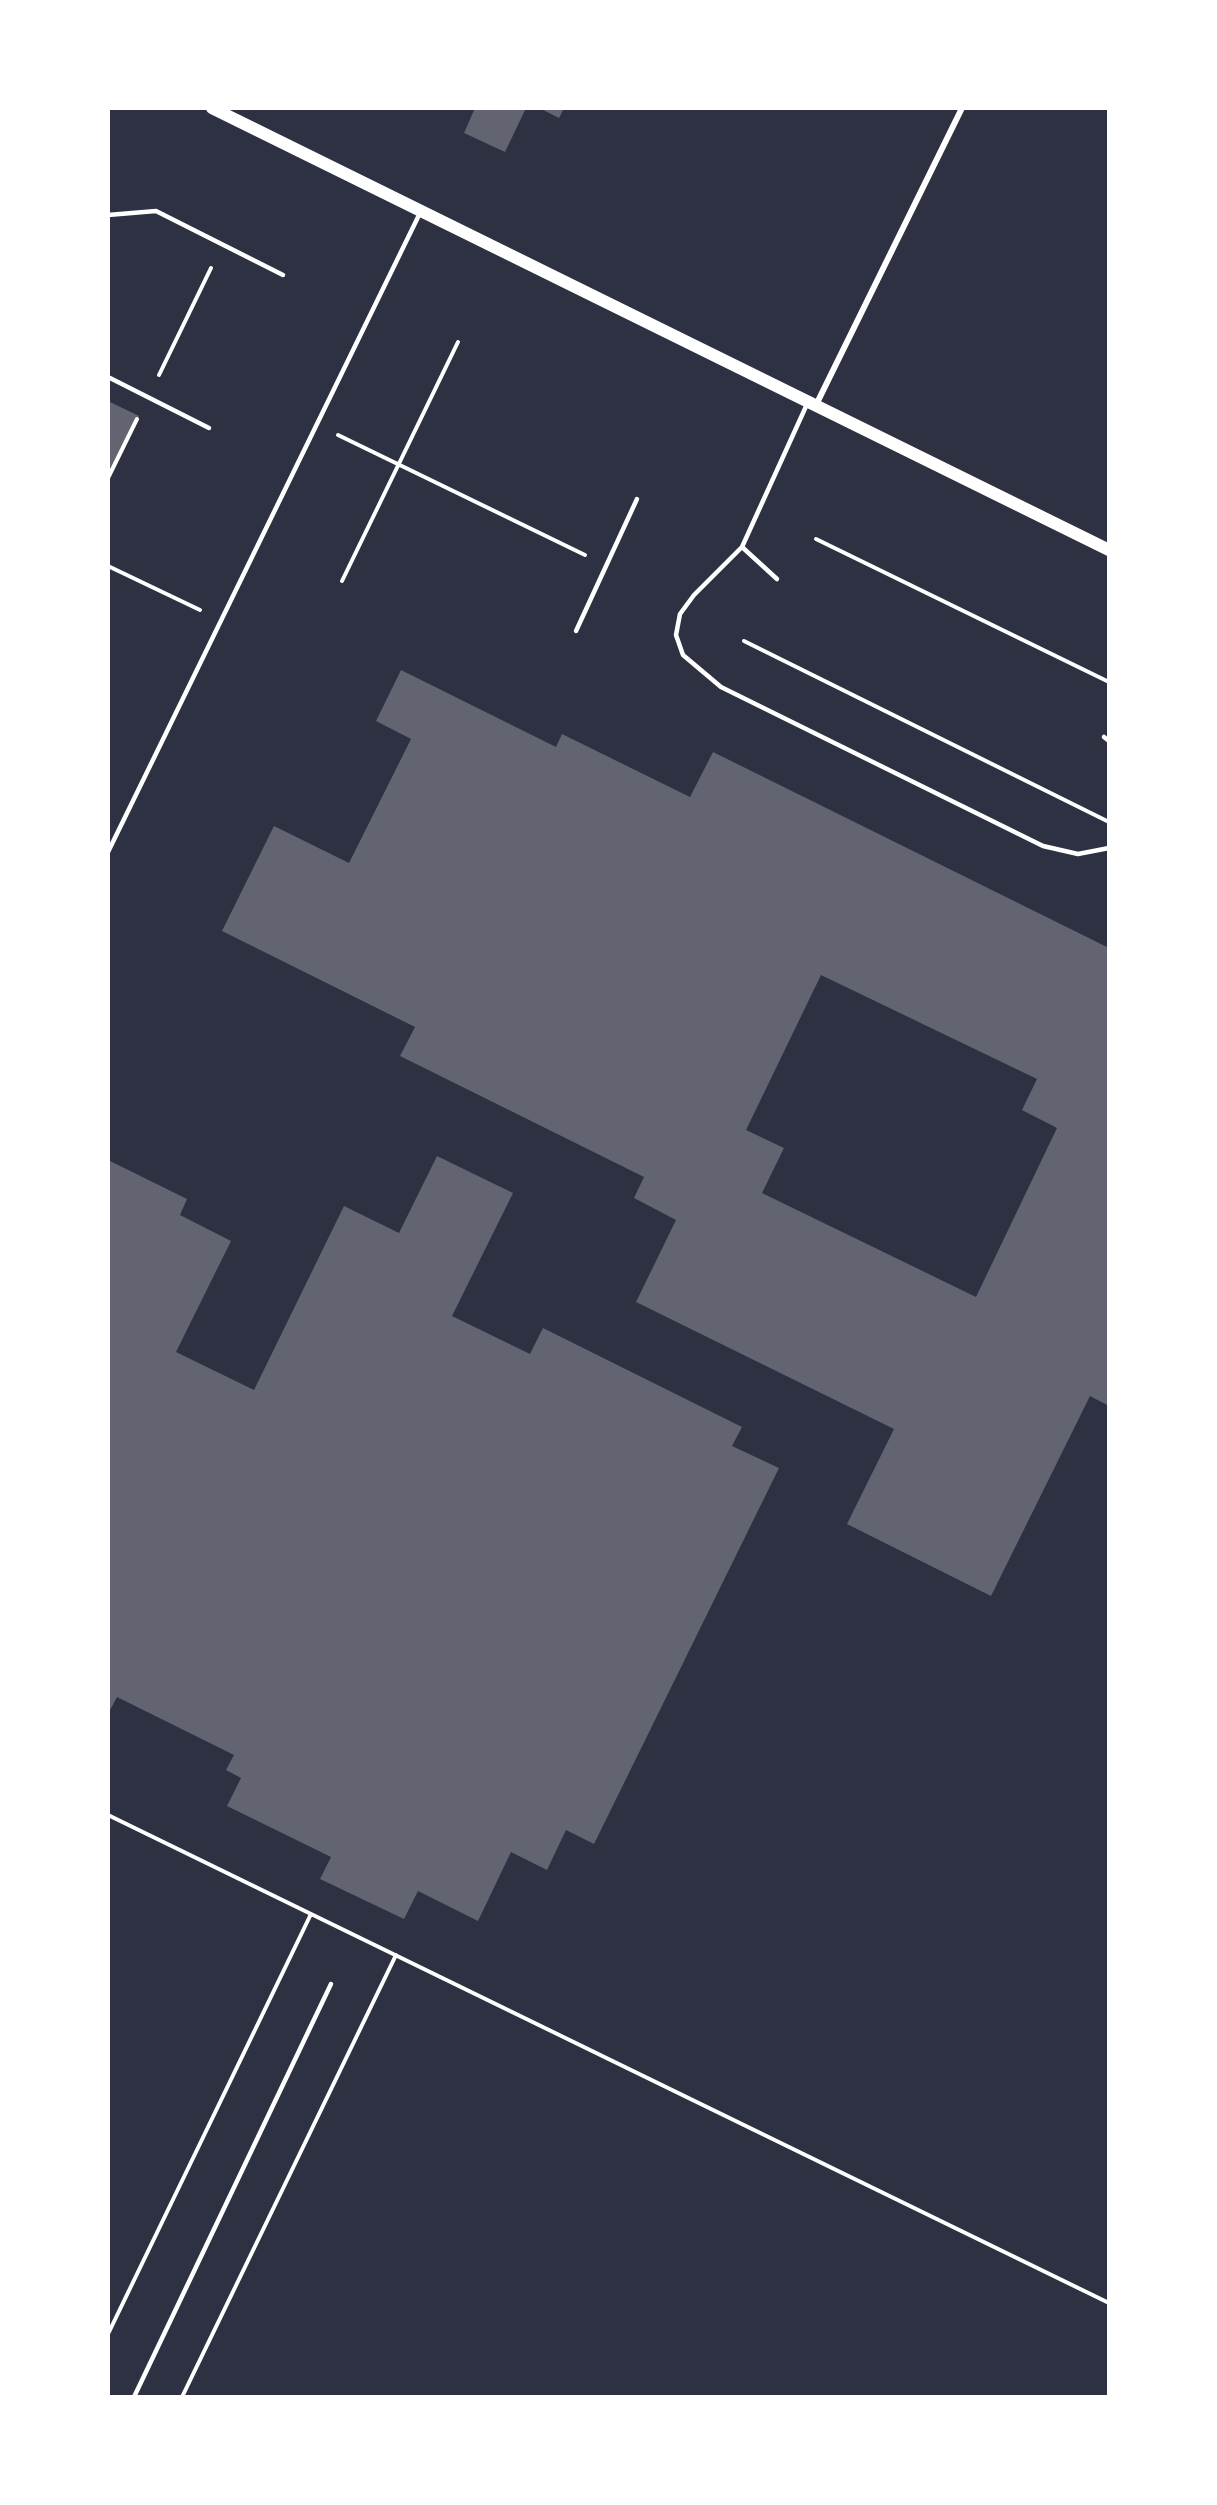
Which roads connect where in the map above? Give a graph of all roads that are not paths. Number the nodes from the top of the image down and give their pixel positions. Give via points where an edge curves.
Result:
1 (962, 108) edge
2 (216, 109) edge
3 (421, 211) junction
4 (108, 215) edge
5 (283, 275) dead end
6 (108, 377) edge
7 (812, 404) junction
8 (209, 428) dead end
9 (637, 499) dead end
10 (742, 547) junction
11 (1109, 550) edge
12 (777, 579) dead end
13 (576, 631) dead end
14 (1104, 737) dead end
15 (1109, 741) edge
16 (1109, 848) edge
17 (108, 852) edge
18 (331, 1984) dead end
19 (134, 2397) edge

1 - 7 street
2 - 3 main road
3 - 7 main road
3 - 17 lane
4 - 5 lane via 156,211
6 - 8 lane
7 - 10 lane
7 - 11 main road
9 - 13 lane
10 - 12 lane
10 - 16 lane via 694,595 680,614 676,634 683,655 721,687 1043,846 1078,854
14 - 15 lane
18 - 19 lane

